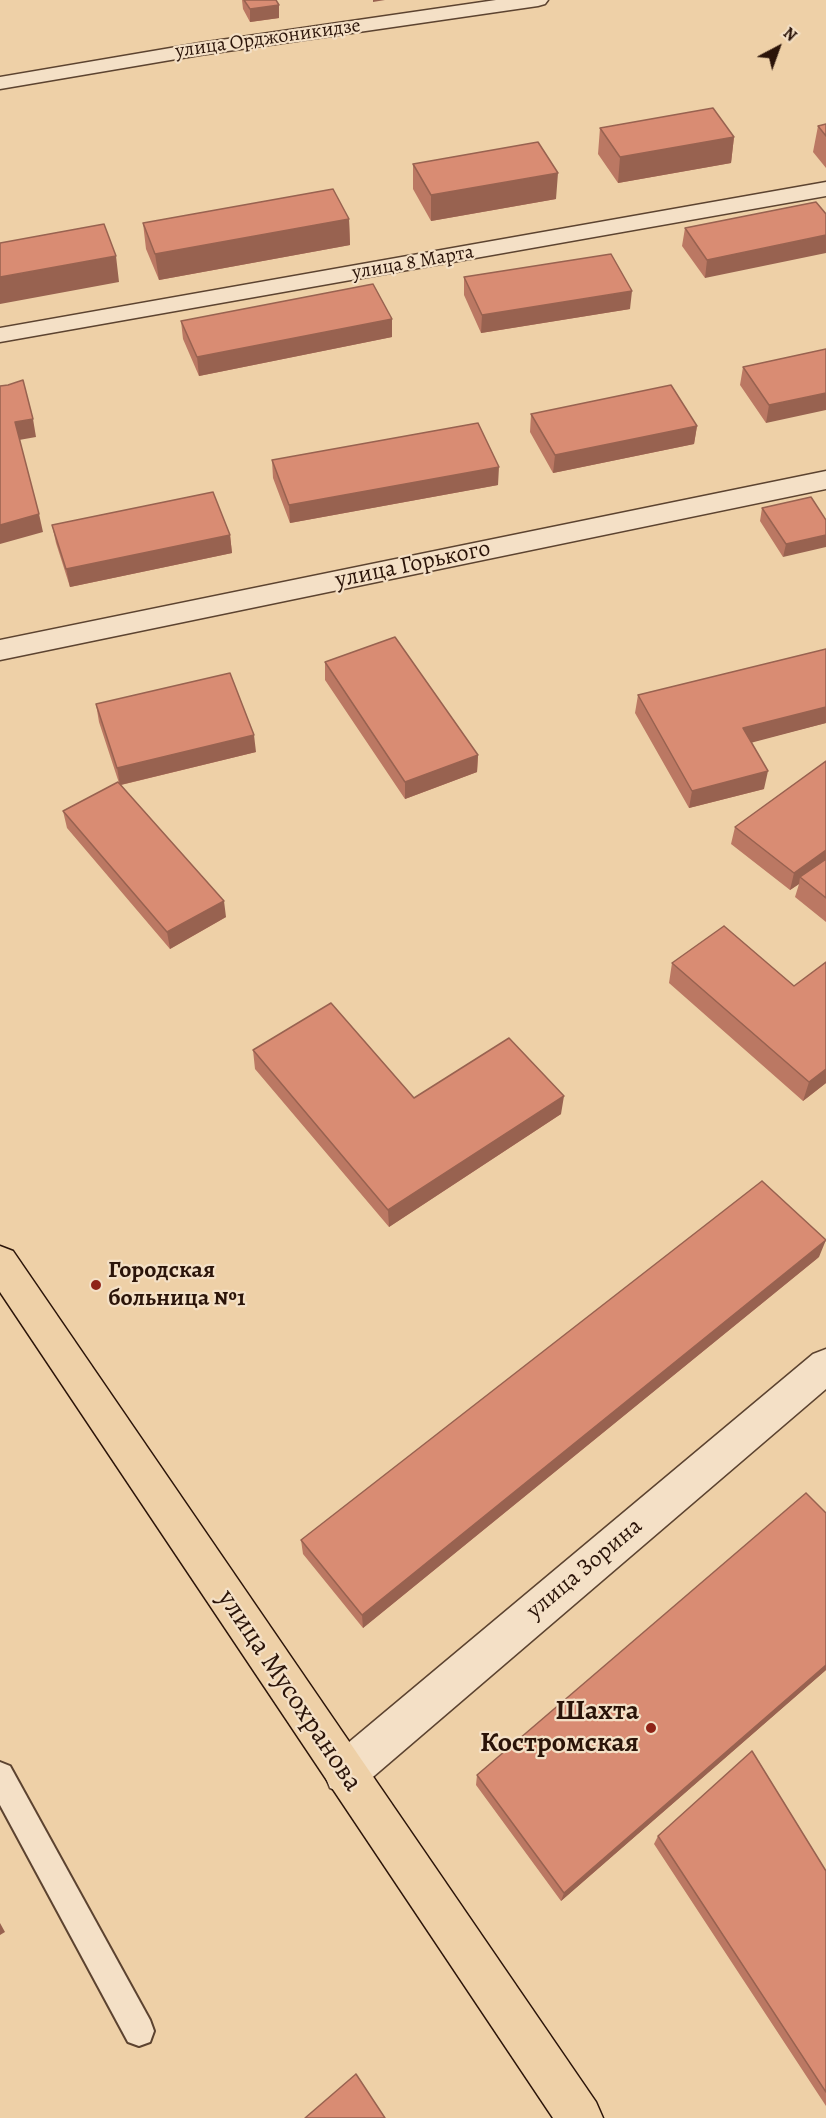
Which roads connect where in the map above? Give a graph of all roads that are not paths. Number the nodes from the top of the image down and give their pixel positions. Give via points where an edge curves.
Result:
1 (538, 0) edge
2 (0, 83) edge
3 (826, 189) edge
4 (0, 335) edge
5 (826, 480) edge
6 (0, 650) edge
7 (0, 1262) edge
8 (826, 1366) edge
9 (345, 1773) junction
10 (0, 1776) edge
11 (139, 2031) dead end
12 (580, 2118) edge

1 - 2 street, улица Орджоникидзе via 200,49
3 - 4 street, улица 8 Марта
5 - 6 street, улица Горького
7 - 9 main road, улица Мусохранова
8 - 9 street, улица Зорина
9 - 12 main road, улица Мусохранова
10 - 11 lane

